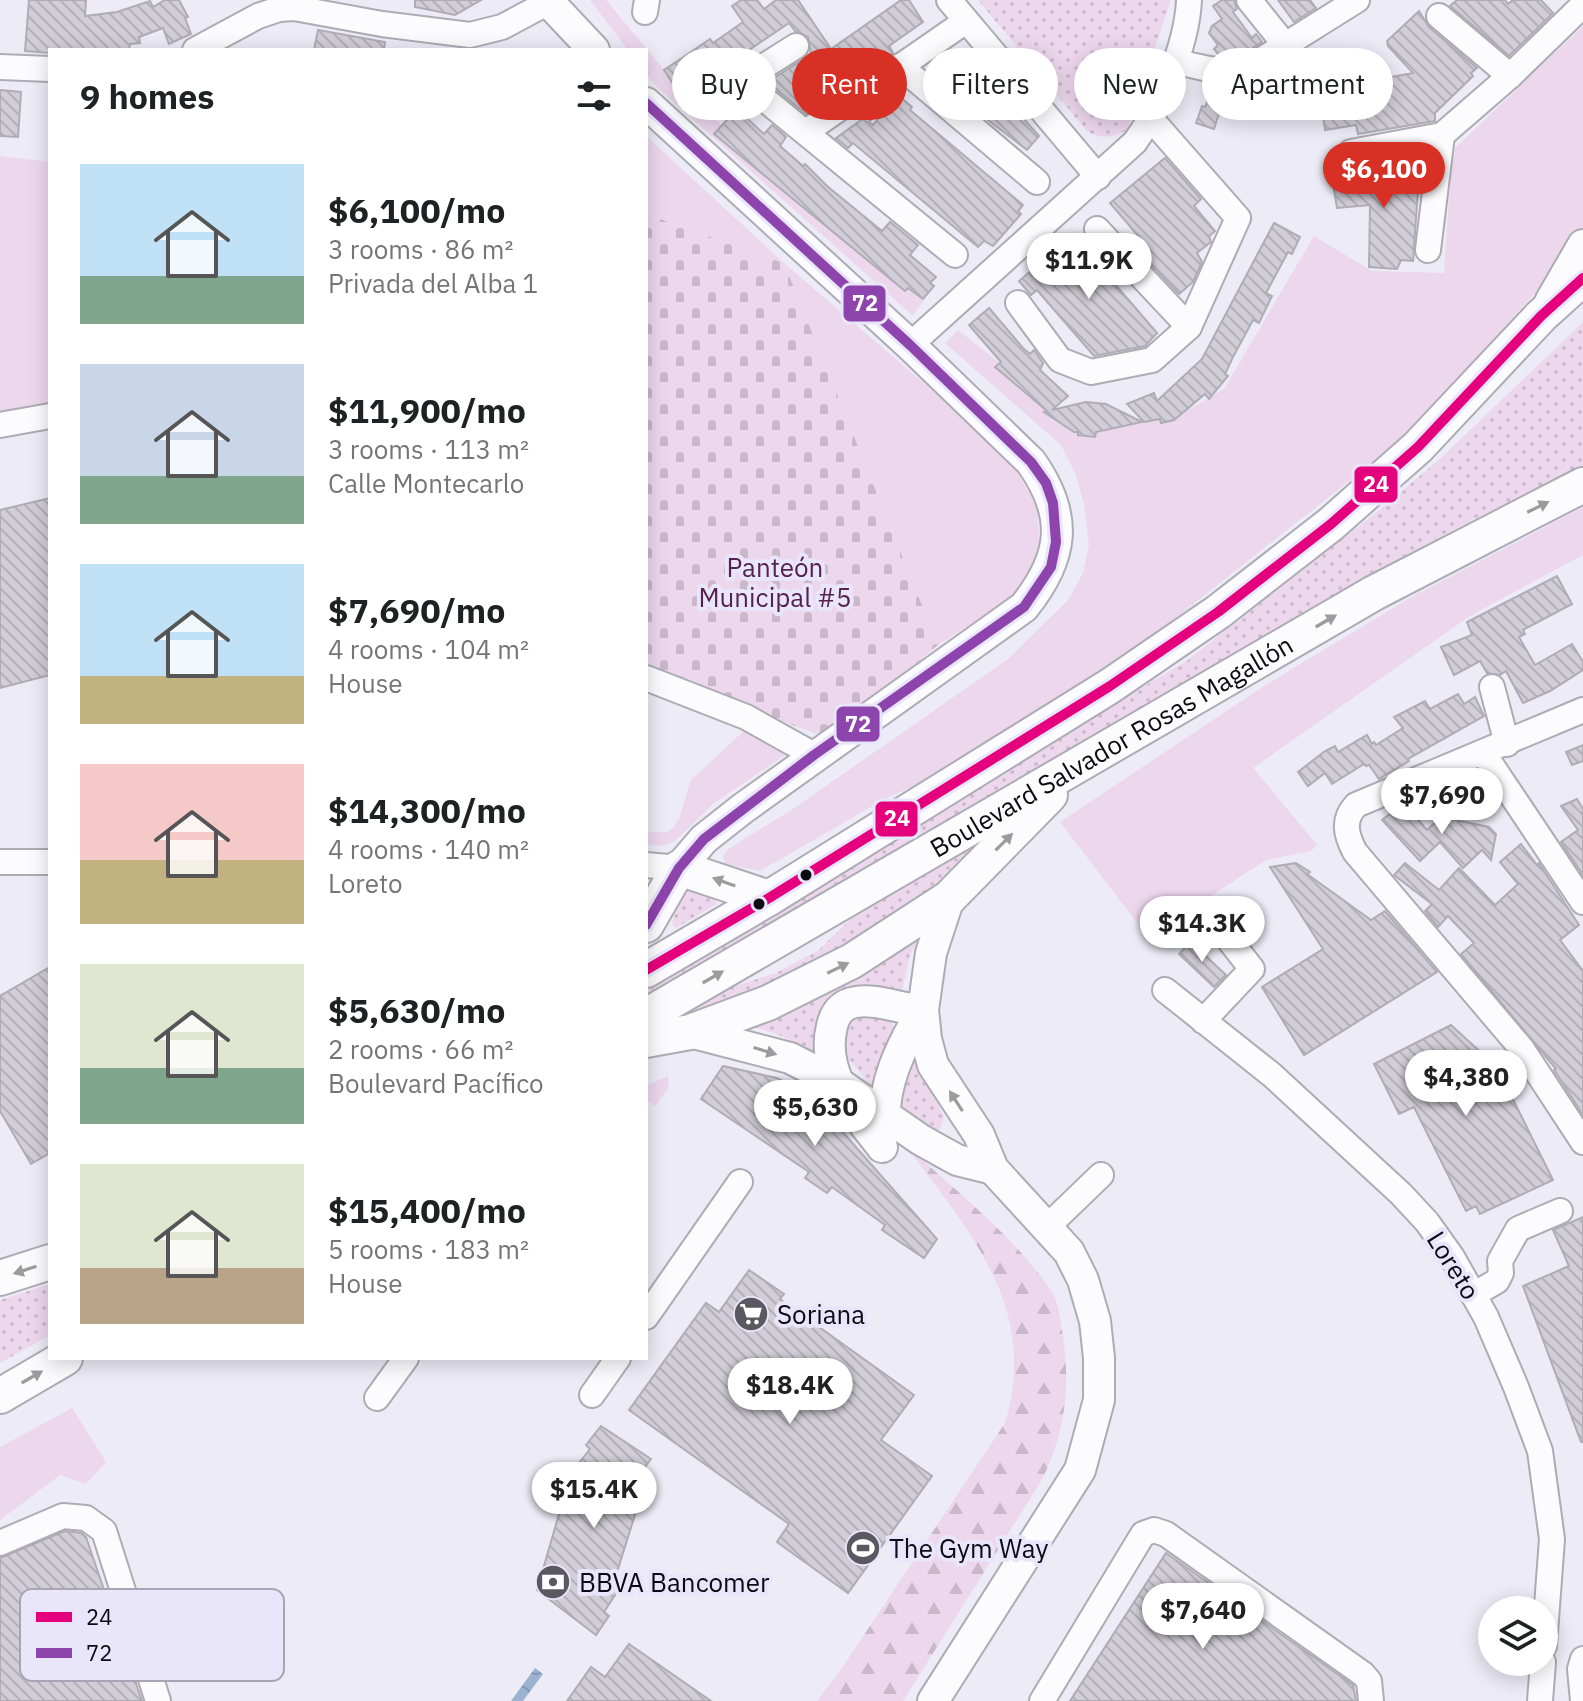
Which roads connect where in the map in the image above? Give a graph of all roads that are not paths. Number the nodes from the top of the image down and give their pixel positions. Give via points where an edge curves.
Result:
1 (949, 0) edge
2 (1189, 0) edge
3 (1249, 0) edge
4 (1357, 0) edge
5 (548, 1) edge
6 (1583, 5) edge
7 (1439, 16) dead end
8 (966, 21) junction
9 (796, 46) dead end
10 (1286, 46) junction
11 (199, 48) edge
12 (592, 48) edge
13 (1178, 48) edge
14 (776, 58) edge
15 (907, 61) edge
16 (1186, 63) edge
17 (0, 67) edge
18 (48, 69) edge
19 (907, 72) edge
20 (1510, 76) junction
21 (648, 105) edge
22 (776, 107) edge
23 (823, 120) edge
24 (1150, 120) edge
25 (1152, 120) edge
26 (807, 131) junction
27 (1442, 135) junction
28 (1351, 152) dead end
29 (1098, 177) junction
30 (1037, 182) dead end
31 (1097, 229) dead end
32 (1583, 245) edge
33 (1428, 250) dead end
34 (955, 255) dead end
35 (1583, 278) edge
36 (1018, 303) dead end
37 (1541, 316) junction
38 (1189, 327) junction
39 (910, 345) junction
40 (48, 416) edge
41 (0, 425) edge
42 (1583, 485) edge
43 (648, 679) edge
44 (1492, 687) dead end
45 (1583, 710) edge
46 (1507, 744) junction
47 (1484, 754) junction
48 (814, 755) junction
49 (1078, 766) junction
50 (0, 862) edge
51 (48, 862) edge
52 (663, 866) edge
53 (769, 898) junction
54 (949, 898) junction
55 (1583, 902) edge
56 (648, 920) edge
57 (1223, 932) dead end
58 (648, 969) edge
59 (1165, 990) dead end
60 (923, 1010) junction
61 (648, 1015) edge
62 (1203, 1021) junction
63 (690, 1032) junction
64 (648, 1040) edge
65 (837, 1082) junction
66 (883, 1113) junction
67 (1583, 1142) edge
68 (993, 1169) junction
69 (1101, 1175) dead end
70 (740, 1182) dead end
71 (1560, 1211) dead end
72 (1047, 1227) junction
73 (48, 1263) edge
74 (0, 1278) edge
75 (1473, 1295) junction
76 (648, 1314) edge
77 (62, 1360) edge
78 (405, 1360) edge
79 (617, 1360) edge
80 (592, 1395) dead end
81 (0, 1396) edge
82 (377, 1398) dead end
83 (0, 1543) edge
84 (122, 1589) edge
85 (1548, 1596) edge
86 (1558, 1660) edge
87 (1581, 1664) edge
88 (1542, 1676) edge
89 (152, 1681) edge
90 (158, 1701) edge
91 (933, 1701) edge
92 (1042, 1701) edge
93 (1371, 1701) edge
94 (1540, 1701) edge
95 (1583, 1701) edge

1 - 8 street
2 - 13 street
3 - 10 street
4 - 10 street
5 - 11 street via 502,27 470,35 279,9
5 - 12 main road
6 - 20 street
7 - 20 street
8 - 15 street
8 - 29 street
9 - 14 street
10 - 16 street via 1247,69 1230,72
17 - 18 street
19 - 30 street
20 - 27 street
21 - 39 main road
22 - 26 street
23 - 26 street
24 - 29 street
25 - 38 street via 1238,218
26 - 34 street
27 - 28 street
27 - 33 street
29 - 39 street
31 - 38 street
32 - 37 main road
35 - 37 highway, Boulevard Salvador Rosas Magallón
36 - 38 street via 1060,360 1091,372 1152,360
37 - 53 highway, Boulevard Salvador Rosas Magallón via 1418,447 1331,524 1218,612 1110,686
39 - 48 main road via 1031,462 1046,483 1055,521 1051,567 1024,607
40 - 41 street
49 -> 42 highway, Boulevard Salvador Rosas Magallón via 1374,593
43 - 48 street via 746,717
44 - 46 street
45 - 46 street
46 - 47 street
47 - 55 street
47 - 67 street via 1356,805 1346,829 1355,852 1522,1049
48 - 52 main road
54 -> 49 highway
61 -> 49 highway, Boulevard Salvador Rosas Magallón
50 - 51 street
53 -> 52 highway
52 - 56 highway
53 - 58 highway, Boulevard Salvador Rosas Magallón
54 - 60 main road via 931,955
63 -> 54 highway via 768,1003 852,961
57 - 62 street via 1252,969
59 - 62 street, Loreto
60 - 65 main road via 870,1001 843,1006 829,1037
60 - 66 main road via 897,1058
68 -> 60 main road via 979,1135 933,1065
62 - 75 street, Loreto via 1272,1075 1401,1194 1444,1245
63 - 64 highway
63 -> 65 main road via 790,1058
65 - 66 main road
66 - 68 main road via 957,1160
68 - 72 main road
69 - 72 street
70 - 76 street
71 - 75 street via 1518,1229 1500,1261 1497,1281
72 - 91 main road via 1069,1252 1095,1321 1099,1400 1094,1427 1080,1470
73 -> 74 highway
75 - 85 street, Loreto via 1540,1451 1552,1539
81 -> 77 highway
78 - 82 street
79 - 80 street
83 - 84 street via 63,1516 86,1518 104,1531
86 - 87 street
87 - 95 street
88 - 94 street, Loreto
89 - 90 street
92 - 93 street via 1143,1534 1154,1530 1363,1674

